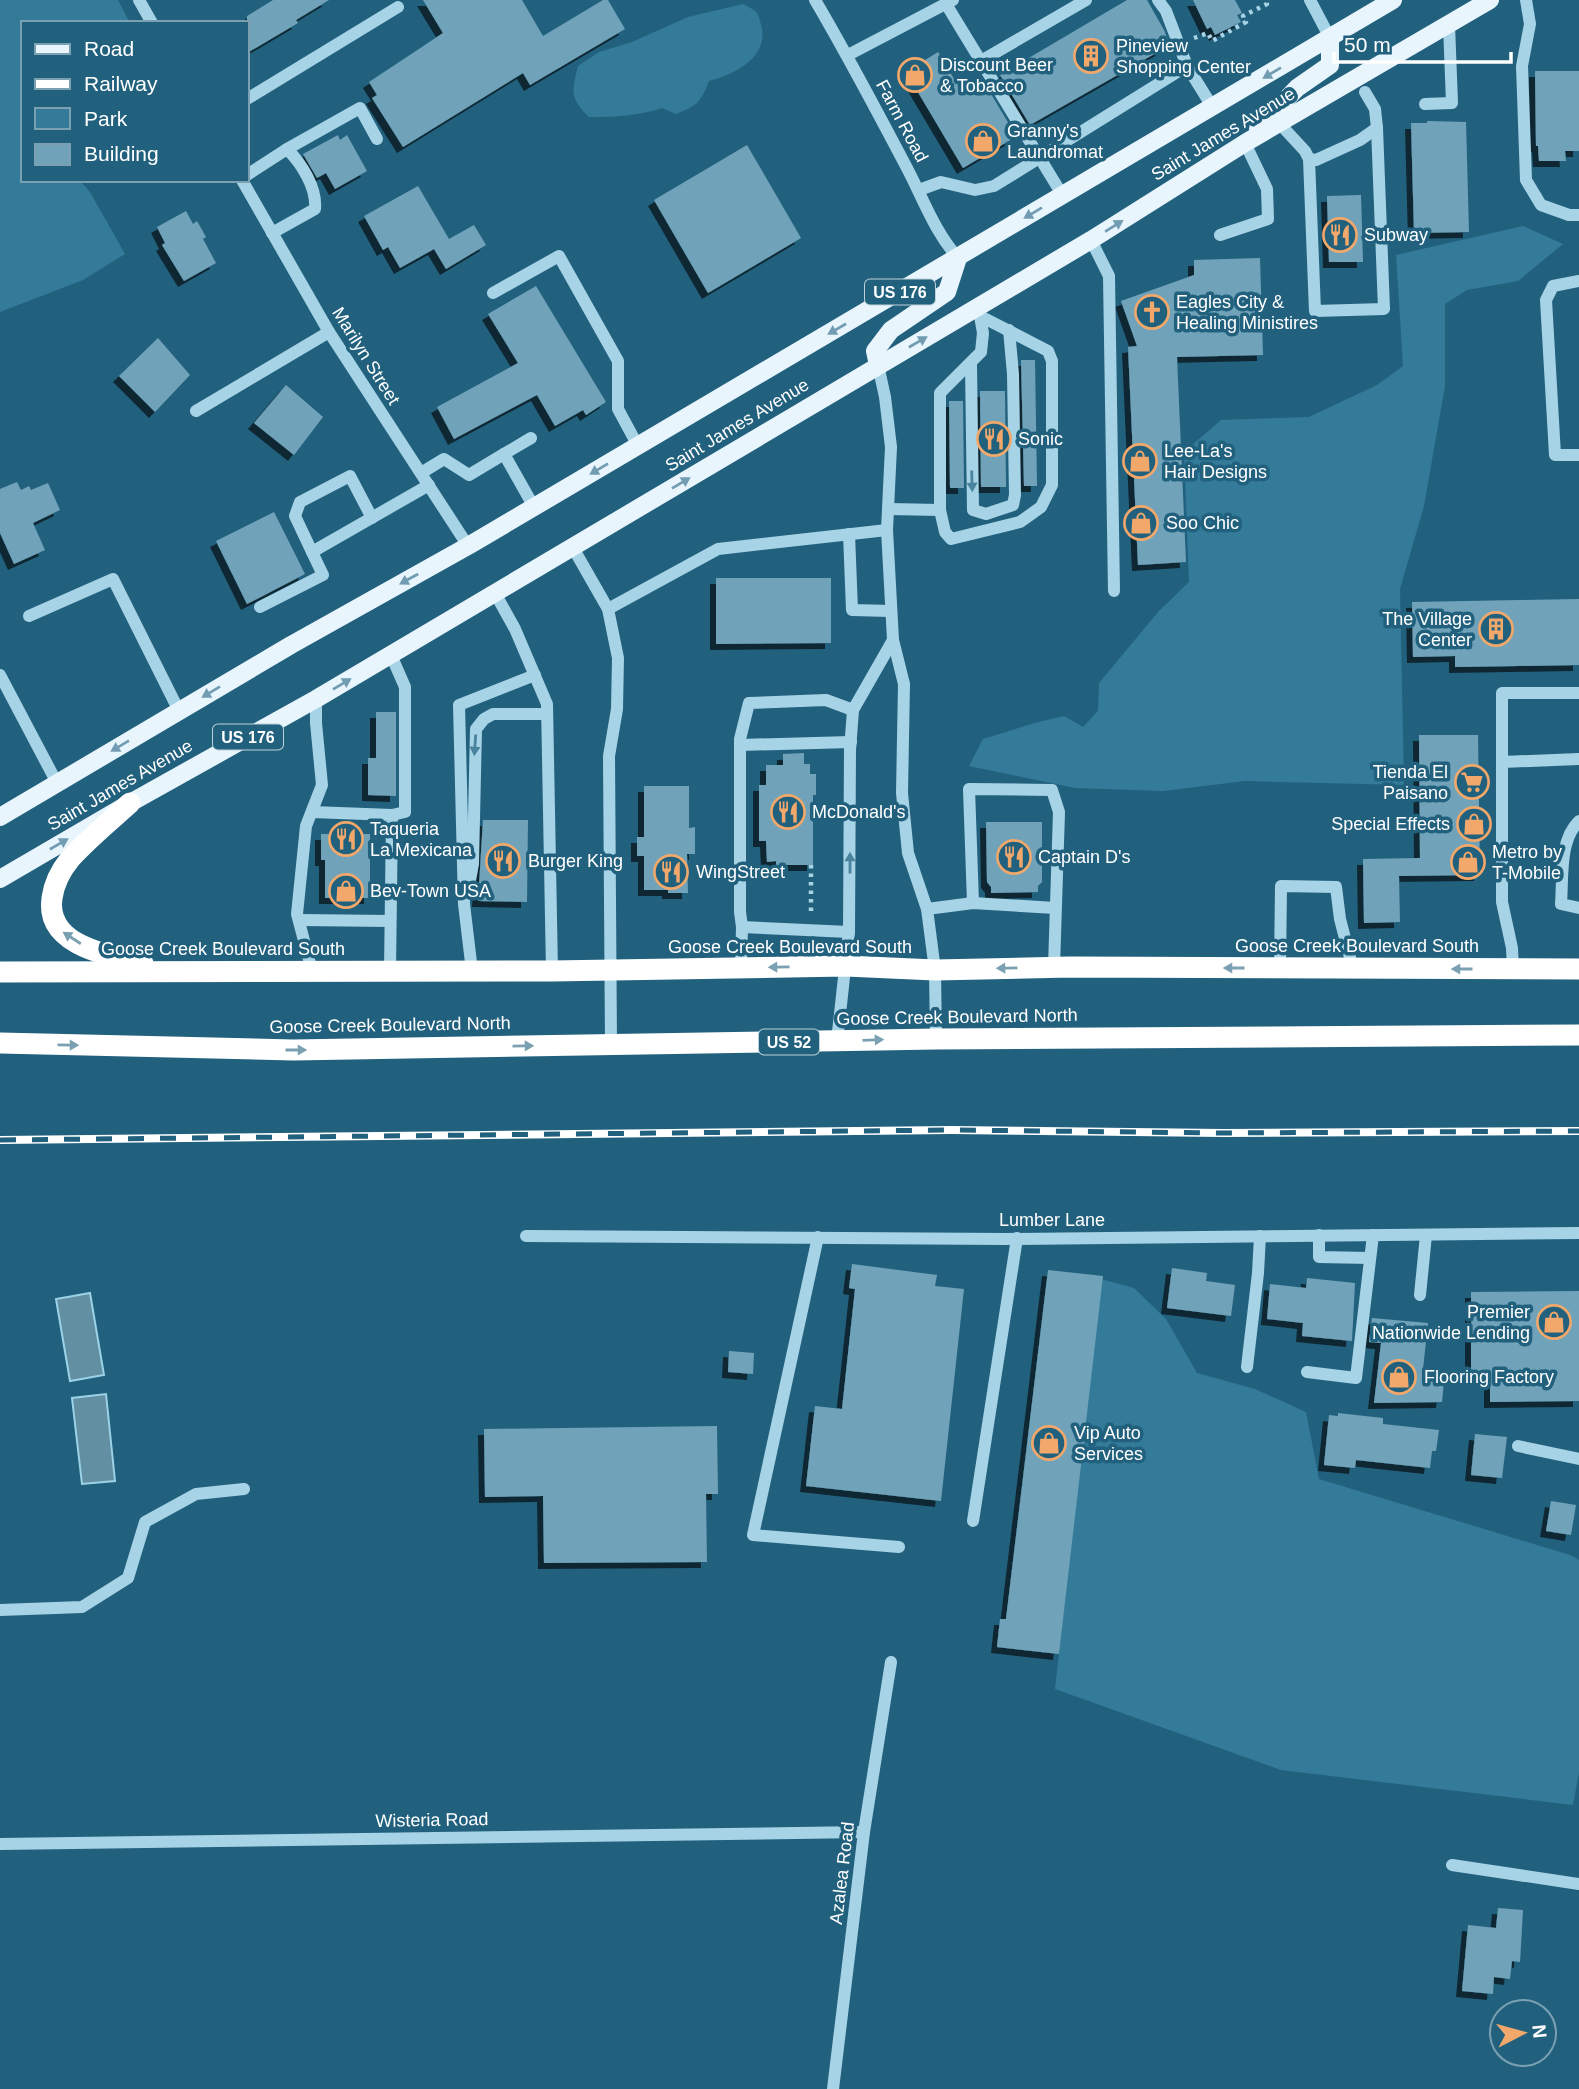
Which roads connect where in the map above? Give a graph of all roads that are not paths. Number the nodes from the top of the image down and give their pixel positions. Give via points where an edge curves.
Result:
1 (139, 0) edge
2 (815, 0) edge
3 (1086, 0) edge
4 (1158, 0) edge
5 (1310, 0) edge
6 (1393, 0) edge
7 (1490, 0) edge
8 (1526, 0) edge
9 (950, 2) edge
10 (398, 7) dead end
11 (151, 21) edge
12 (1449, 25) junction
13 (1330, 38) junction
14 (848, 55) junction
15 (981, 61) junction
16 (1187, 66) junction
17 (1365, 92) dead end
18 (248, 98) edge
19 (1425, 104) dead end
20 (1213, 108) junction
21 (1279, 123) junction
22 (1377, 128) junction
23 (377, 139) dead end
24 (1245, 143) junction
25 (287, 149) junction
26 (1041, 158) junction
27 (1309, 159) junction
28 (248, 174) edge
29 (243, 182) edge
30 (919, 190) junction
31 (1063, 196) junction
32 (1579, 215) edge
33 (272, 233) junction
34 (1220, 235) dead end
35 (1091, 240) junction
36 (958, 258) junction
37 (1579, 281) edge
38 (493, 293) dead end
39 (977, 312) junction
40 (1009, 330) junction
41 (329, 331) junction
42 (971, 364) junction
43 (878, 365) junction
44 (196, 411) dead end
45 (531, 438) dead end
46 (638, 446) junction
47 (504, 454) junction
48 (1579, 455) edge
49 (421, 472) junction
50 (429, 485) junction
51 (534, 507) junction
52 (888, 509) junction
53 (940, 510) junction
54 (372, 518) junction
55 (887, 530) junction
56 (849, 534) junction
57 (468, 546) junction
58 (572, 547) junction
59 (312, 552) junction
60 (1114, 591) dead end
61 (495, 593) junction
62 (260, 607) dead end
63 (608, 609) junction
64 (891, 611) junction
65 (29, 616) dead end
66 (893, 640) junction
67 (391, 655) junction
68 (0, 675) edge
69 (535, 675) junction
70 (1579, 693) edge
71 (316, 699) junction
72 (853, 710) junction
73 (179, 711) junction
74 (547, 714) junction
75 (851, 742) junction
76 (740, 745) junction
77 (1579, 759) edge
78 (1502, 762) junction
79 (57, 783) junction
80 (130, 803) junction
81 (312, 812) junction
82 (392, 815) junction
83 (0, 817) edge
84 (1579, 821) edge
85 (0, 878) edge
86 (973, 904) junction
87 (1055, 908) junction
88 (1579, 908) edge
89 (927, 909) junction
90 (465, 914) junction
91 (299, 920) junction
92 (390, 921) junction
93 (742, 927) junction
94 (849, 932) junction
95 (846, 966) junction
96 (1054, 967) junction
97 (741, 968) junction
98 (1280, 968) junction
99 (1353, 968) junction
100 (1513, 969) junction
101 (609, 970) junction
102 (935, 970) junction
103 (1579, 970) edge
104 (312, 971) junction
105 (390, 971) junction
106 (472, 971) junction
107 (552, 971) junction
108 (0, 972) edge
109 (183, 972) junction
110 (1579, 1035) edge
111 (936, 1039) junction
112 (837, 1041) junction
113 (0, 1044) edge
114 (611, 1045) junction
115 (1579, 1233) edge
116 (1426, 1234) junction
117 (1373, 1235) junction
118 (526, 1236) dead end
119 (1260, 1236) junction
120 (1319, 1236) junction
121 (818, 1237) junction
122 (1017, 1238) junction
123 (1370, 1258) junction
124 (1420, 1295) dead end
125 (1247, 1367) dead end
126 (1307, 1372) dead end
127 (1518, 1446) dead end
128 (1579, 1458) edge
129 (244, 1489) dead end
130 (974, 1521) dead end
131 (899, 1547) dead end
132 (0, 1610) edge
133 (891, 1662) dead end
134 (864, 1832) junction
135 (0, 1844) edge
136 (1452, 1865) dead end
137 (1579, 1884) edge
138 (834, 2089) edge

1 - 11 street
2 - 14 street, Farm Road
3 - 15 street
4 - 16 street
5 - 13 street
6 - 13 main road, Saint James Avenue / US 176
7 - 12 main road, Saint James Avenue / US 176
8 - 32 street via 1530,24 1521,66 1526,180 1541,205
9 - 14 street
9 - 15 street
10 - 18 street
12 - 19 street via 1452,103
12 - 21 main road, Saint James Avenue / US 176
13 -> 20 main road, Saint James Avenue / US 176
13 - 24 main road via 1329,65 1297,88
14 - 30 street, Farm Road
15 - 26 street
16 - 20 street
16 - 26 street
17 - 22 street via 1375,108
20 - 31 main road, Saint James Avenue / US 176
21 - 24 main road, Saint James Avenue / US 176
21 - 27 street
22 - 27 street via 1360,140
22 - 27 street via 1384,309 1315,311
23 - 25 street via 360,108
24 - 34 street via 1267,188 1268,219
35 -> 24 main road, Saint James Avenue / US 176
25 - 28 street
25 - 33 street via 305,173 316,198 315,209
26 - 30 street via 994,186 975,190 941,182
26 - 31 street
29 - 33 street, Marilyn Street
30 - 36 street, Farm Road via 942,240
31 -> 36 main road, Saint James Avenue / US 176
33 - 41 street, Marilyn Street
35 - 39 main road, Saint James Avenue / US 176
35 - 60 street via 1109,276
36 - 43 main road via 947,292 891,330 875,351
36 -> 46 main road, Saint James Avenue / US 176
37 - 48 street via 1553,286 1546,300 1555,455
38 - 46 street via 559,256 618,361 618,409
39 - 40 street
39 - 42 street via 984,333 981,352
43 -> 39 main road, Saint James Avenue / US 176
42 -> 40 street via 973,510 986,514 1013,505 1015,495
40 - 53 street via 1048,351 1052,361 1052,485 1041,508 1020,522 951,539
41 - 44 street
41 - 49 street, Marilyn Street
42 - 53 street via 940,393
43 - 52 street via 891,447
58 -> 43 main road, Saint James Avenue / US 176
45 - 47 street
46 -> 51 main road, Saint James Avenue / US 176
47 - 49 street via 469,475 444,459
47 - 51 street
49 - 50 street, Marilyn Street
50 - 54 street
50 - 57 street, Marilyn Street
51 - 57 main road, Saint James Avenue / US 176
52 - 53 street
52 - 55 street
54 - 59 street
54 - 59 street via 350,476 300,502 295,516
55 - 56 street
55 - 64 street
56 - 63 street via 718,549
56 - 64 street via 852,610
57 -> 73 main road, Saint James Avenue / US 176
58 - 61 main road, Saint James Avenue / US 176
58 - 63 street
59 - 62 street via 323,575
61 - 67 main road, Saint James Avenue / US 176
61 - 69 street
63 - 101 street via 618,658 617,709 609,756
64 - 66 street
65 - 73 street via 113,579
66 - 72 street
66 - 89 street via 904,684 902,793 908,853
71 -> 67 main road, Saint James Avenue / US 176
67 - 82 street via 405,687 405,813
68 - 79 street
69 - 74 street
69 - 90 street via 459,705
70 - 78 street via 1502,692
71 - 80 main road, Saint James Avenue / US 176
71 - 81 street via 322,785
72 - 75 street
72 - 76 street via 826,700 749,704
73 -> 79 main road, Saint James Avenue / US 176
74 -> 90 street via 493,714 476,729 473,864
74 - 107 street
75 - 76 street
94 -> 75 street
76 - 93 street
77 - 78 street
78 - 100 street via 1503,902
79 - 83 main road, Saint James Avenue / US 176
85 -> 80 main road, Saint James Avenue / US 176
109 -> 80 highway via 103,954 70,939 56,926 53,886 69,860
81 - 82 street
81 - 91 street via 306,826
82 - 92 street
84 - 88 street via 1571,829 1565,849 1561,904
86 - 87 street
86 - 87 street via 969,789 1052,790 1059,812
86 - 89 street
87 - 96 street
89 - 102 street
90 - 106 street
91 - 92 street
91 - 104 street
92 - 105 street
93 - 94 street
93 - 97 street
94 - 95 street
95 -> 97 highway, Goose Creek Boulevard South
95 - 102 highway, Goose Creek Boulevard South
95 - 112 street
98 -> 96 highway, Goose Creek Boulevard South
96 -> 102 highway, Goose Creek Boulevard South
97 - 101 highway, Goose Creek Boulevard South
98 - 99 highway, Goose Creek Boulevard South
98 - 99 street via 1281,886 1336,887
100 -> 99 highway, Goose Creek Boulevard South
100 - 103 highway, Goose Creek Boulevard South
101 - 107 highway, Goose Creek Boulevard South
101 - 114 street
102 - 111 street
104 - 105 highway, Goose Creek Boulevard South
104 - 109 highway, Goose Creek Boulevard South
105 - 106 highway, Goose Creek Boulevard South
106 - 107 highway, Goose Creek Boulevard South
108 - 109 highway, Goose Creek Boulevard South
110 - 111 highway, Goose Creek Boulevard North / US 52
112 -> 111 highway, Goose Creek Boulevard North / US 52
112 - 114 highway, Goose Creek Boulevard North / US 52
113 -> 114 highway, Goose Creek Boulevard North / US 52 via 293,1050
115 - 116 street, Lumber Lane
116 - 117 street, Lumber Lane
116 - 124 street
117 - 120 street, Lumber Lane
117 - 123 street
118 - 121 street, Lumber Lane
119 - 120 street, Lumber Lane
119 - 122 street, Lumber Lane
119 - 125 street
120 - 123 street via 1319,1257
121 - 122 street, Lumber Lane
121 - 131 street via 753,1535
122 - 130 street
123 - 126 street via 1356,1378
127 - 128 street
129 - 132 street via 196,1494 145,1522 128,1578 82,1607
133 - 134 street, Azalea Road
134 - 135 street, Wisteria Road
134 - 138 street, Azalea Road
136 - 137 street

